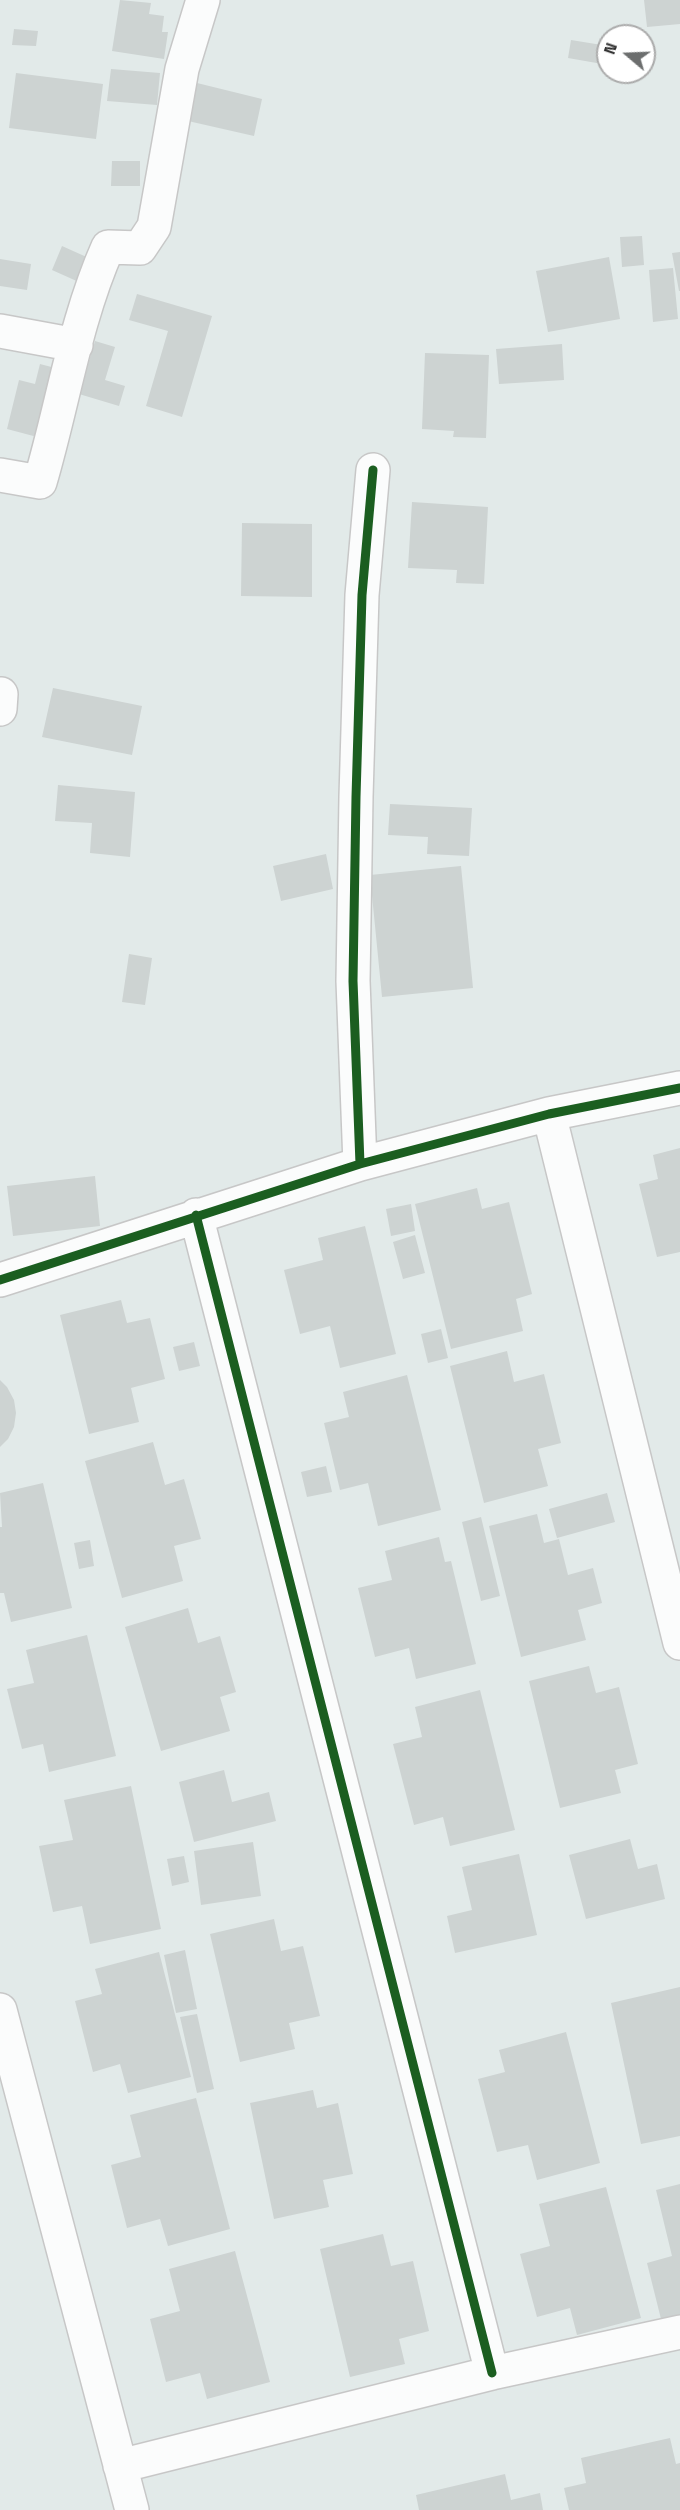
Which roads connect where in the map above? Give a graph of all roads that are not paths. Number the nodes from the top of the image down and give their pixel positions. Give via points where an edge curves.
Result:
1 (203, 0) edge
2 (0, 331) edge
3 (76, 345) junction
4 (373, 470) dead end
5 (0, 475) edge
6 (680, 1088) edge
7 (549, 1114) junction
8 (360, 1164) junction
9 (196, 1215) junction
10 (0, 1280) edge
11 (680, 1643) edge
12 (0, 2010) edge
13 (680, 2332) edge
14 (492, 2373) junction
15 (120, 2466) junction
16 (132, 2510) edge

1 - 3 street via 182,69 154,227 140,248 108,247 94,279
2 - 3 street
3 - 5 street via 40,482
4 - 8 street via 362,595 356,797 353,981
6 - 7 street
7 - 8 street
7 - 11 street
8 - 9 street
9 - 10 street
9 - 14 street
12 - 15 street
13 - 14 street
14 - 15 street
15 - 16 street

